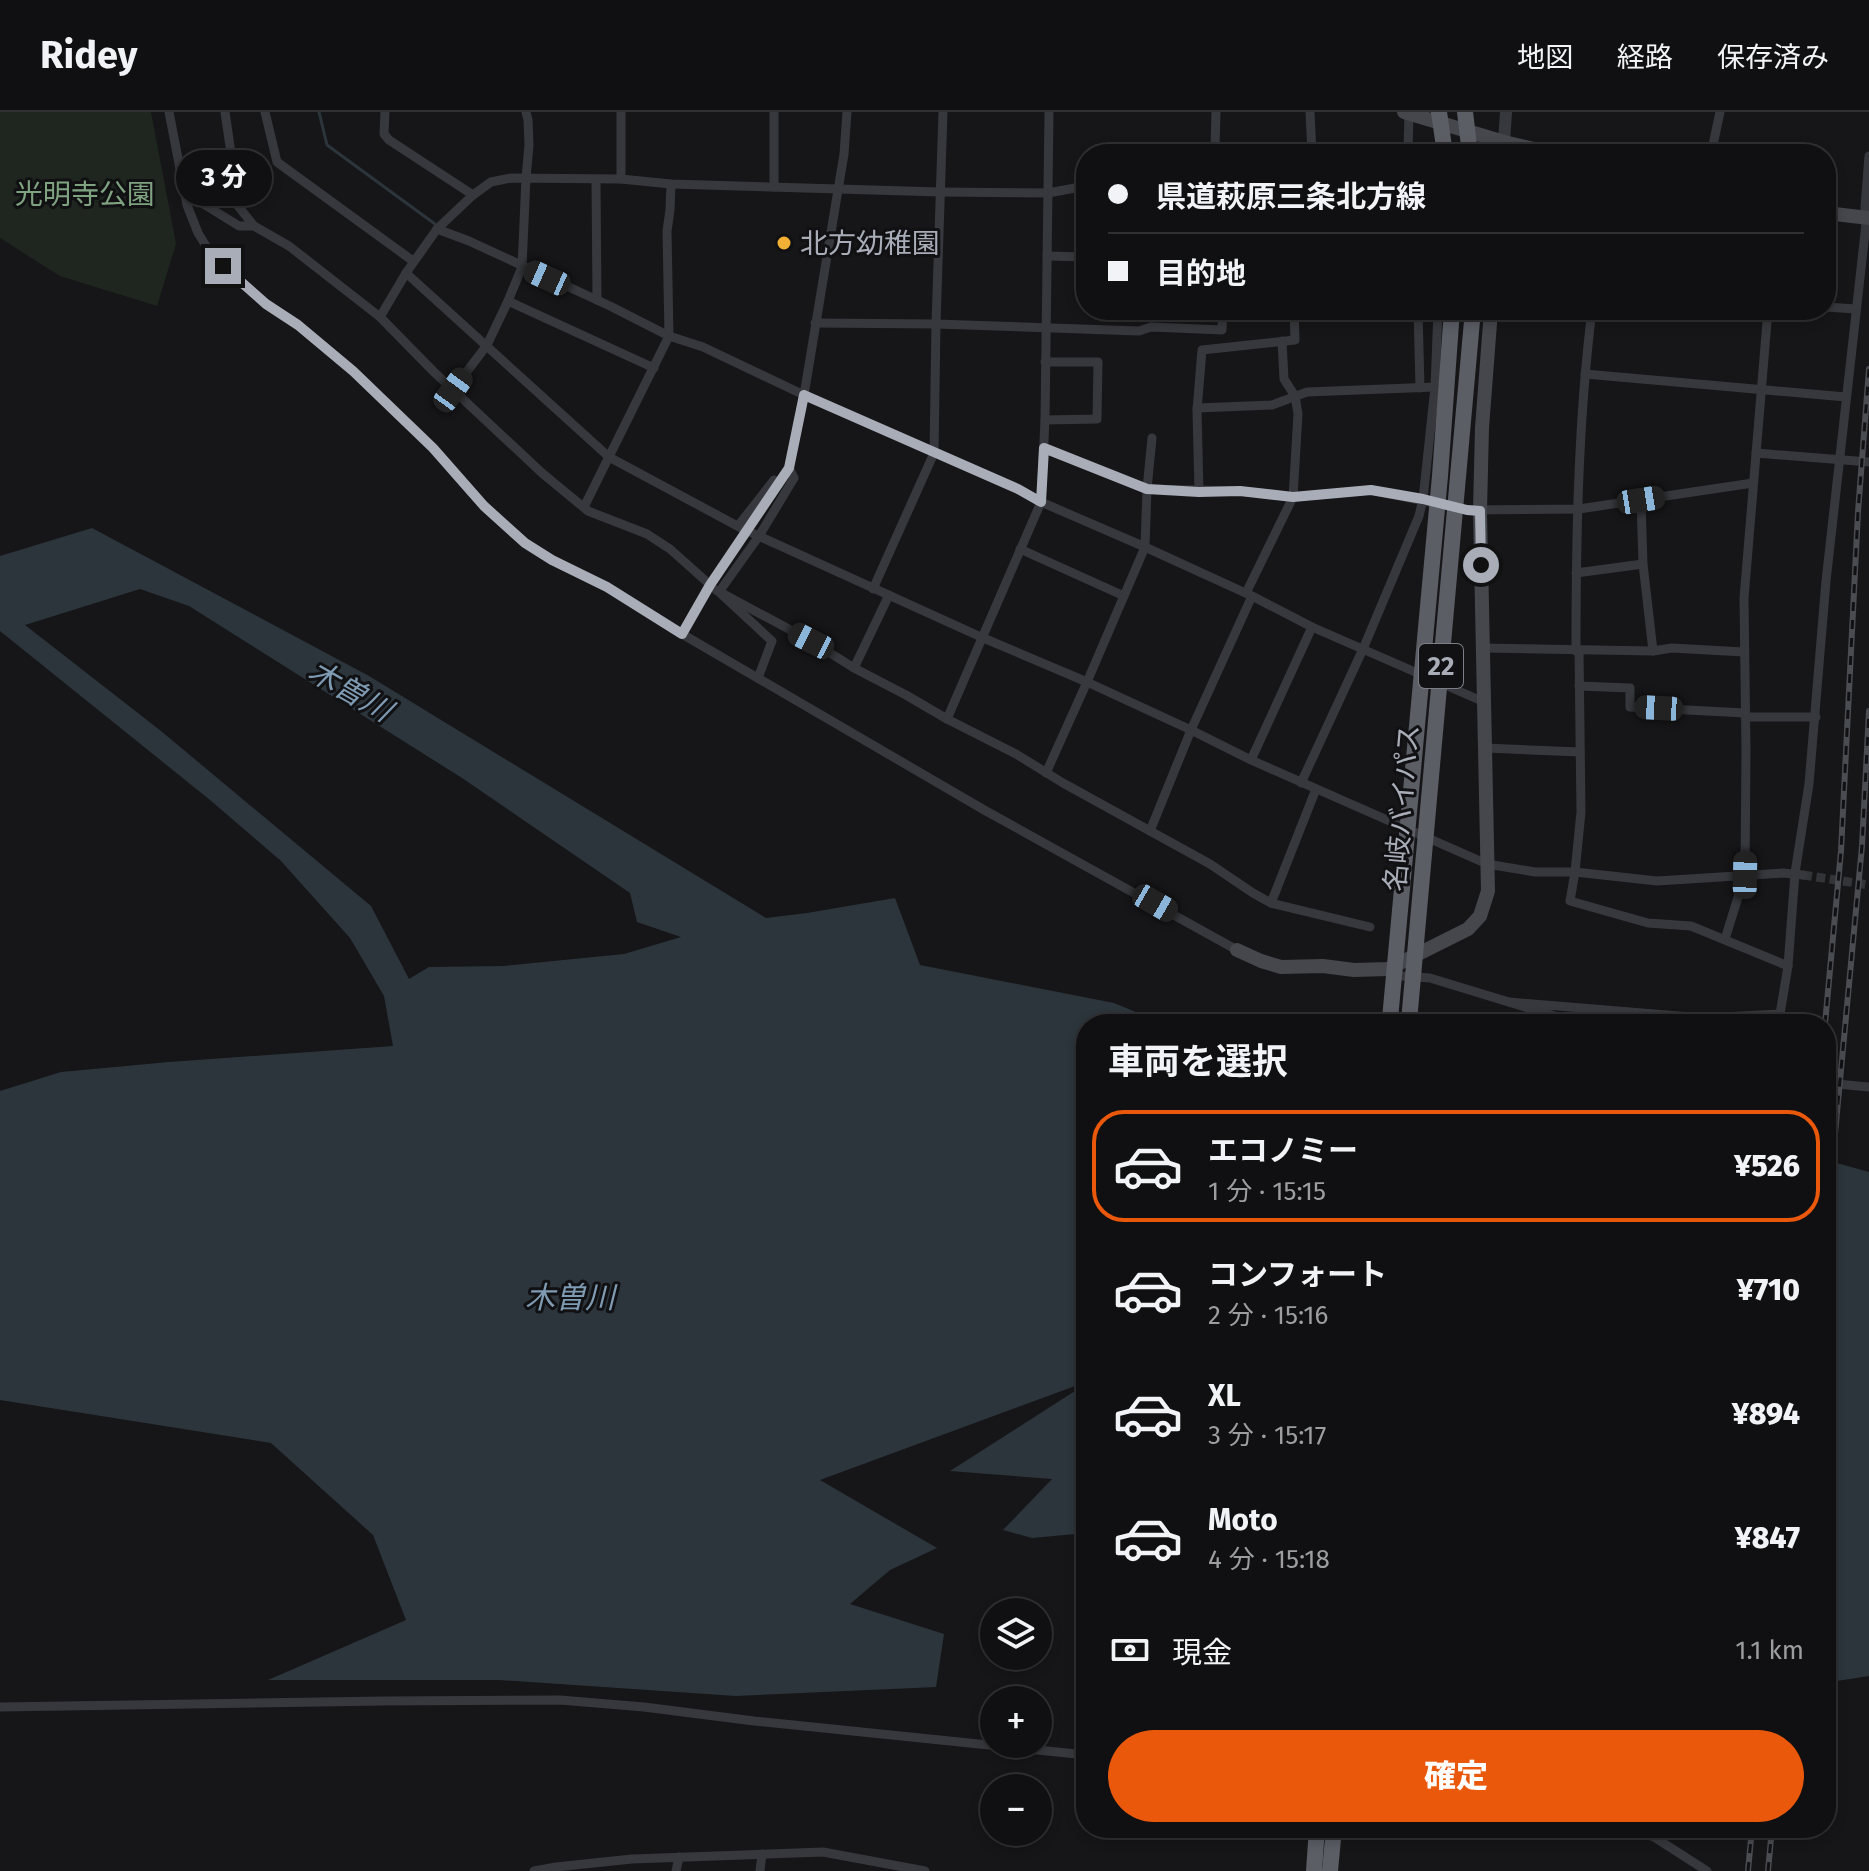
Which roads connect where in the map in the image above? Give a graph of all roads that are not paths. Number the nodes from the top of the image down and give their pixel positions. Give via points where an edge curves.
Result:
1 (225, 112) edge
2 (265, 112) edge
3 (385, 112) edge
4 (526, 112) edge
5 (621, 112) edge
6 (774, 112) edge
7 (847, 112) edge
8 (943, 112) edge
9 (1049, 112) edge
10 (1216, 112) edge
11 (1310, 112) edge
12 (1465, 112) edge
13 (1506, 112) edge
14 (1720, 112) edge
15 (1406, 113) edge
16 (170, 115) edge
17 (1441, 118) edge
18 (1469, 132) junction
19 (1215, 144) edge
20 (1312, 144) edge
21 (1408, 144) edge
22 (1444, 144) edge
23 (1470, 144) edge
24 (1495, 144) edge
25 (1504, 144) edge
26 (1713, 144) edge
27 (1869, 156) edge
28 (526, 178) junction
29 (621, 179) junction
30 (596, 180) junction
31 (671, 184) junction
32 (774, 187) junction
33 (1076, 188) edge
34 (838, 189) junction
35 (940, 192) junction
36 (1048, 193) junction
37 (473, 195) junction
38 (186, 197) junction
39 (1836, 214) edge
40 (1867, 218) edge
41 (254, 226) junction
42 (437, 229) junction
43 (1047, 256) junction
44 (1076, 257) edge
45 (413, 261) junction
46 (522, 267) junction
47 (406, 273) junction
48 (597, 300) junction
49 (508, 301) junction
50 (1836, 308) edge
51 (1856, 309) junction
52 (380, 317) junction
53 (1222, 320) edge
54 (1294, 320) edge
55 (1418, 320) edge
56 (1438, 320) edge
57 (1451, 320) edge
58 (1472, 320) edge
59 (1490, 320) edge
60 (1591, 320) edge
61 (1767, 320) edge
62 (815, 323) junction
63 (936, 324) junction
64 (1046, 329) junction
65 (1222, 330) junction
66 (669, 336) junction
67 (1282, 341) junction
68 (487, 345) junction
69 (1220, 348) junction
70 (1045, 362) junction
71 (654, 368) junction
72 (1585, 374) junction
73 (1435, 387) junction
74 (1420, 388) junction
75 (453, 390) junction
76 (1760, 390) junction
77 (804, 395) junction
78 (1295, 396) junction
79 (1846, 397) junction
80 (1197, 408) junction
81 (1045, 420) junction
82 (1152, 438) dead end
83 (1044, 448) junction
84 (934, 453) junction
85 (1756, 453) junction
86 (609, 457) junction
87 (1839, 460) junction
88 (1869, 462) edge
89 (789, 468) junction
90 (1753, 483) junction
91 (1147, 489) junction
92 (1199, 492) junction
93 (1293, 497) junction
94 (1423, 499) junction
95 (1641, 500) junction
96 (1041, 502) junction
97 (584, 507) junction
98 (1579, 509) junction
99 (1480, 511) junction
100 (748, 531) junction
101 (1145, 547) junction
102 (1020, 549) junction
103 (1643, 564) junction
104 (1576, 573) junction
105 (707, 582) dead end
106 (873, 589) junction
107 (717, 591) junction
108 (1249, 594) junction
109 (889, 595) junction
110 (1124, 596) junction
111 (1312, 627) junction
112 (682, 634) junction
113 (981, 637) junction
114 (1483, 648) junction
115 (1363, 649) junction
116 (1578, 651) junction
117 (1653, 651) junction
118 (1744, 652) junction
119 (854, 668) junction
120 (758, 678) junction
121 (1087, 682) junction
122 (1579, 686) junction
123 (1484, 702) junction
124 (1745, 715) junction
125 (1816, 717) junction
126 (947, 719) junction
127 (1191, 730) junction
128 (1485, 748) junction
129 (1580, 752) junction
130 (1251, 760) junction
131 (1046, 773) junction
132 (1301, 783) junction
133 (1316, 789) junction
134 (1150, 831) junction
135 (1487, 864) junction
136 (1575, 872) junction
137 (1799, 874) junction
138 (1745, 875) junction
139 (1271, 903) junction
140 (1370, 927) dead end
141 (1725, 939) junction
142 (1237, 950) joint
143 (1788, 966) junction
144 (1388, 969) junction
145 (1509, 1002) junction
146 (1391, 1014) edge
147 (1409, 1014) edge
148 (1548, 1014) edge
149 (1654, 1014) edge
150 (1780, 1014) edge
151 (1836, 1084) edge
152 (1869, 1087) edge
153 (0, 1707) edge
154 (1076, 1754) edge
155 (1316, 1838) edge
156 (1333, 1838) edge
157 (1656, 1838) edge
158 (762, 1854) junction
159 (679, 1857) junction
160 (583, 1867) edge
161 (534, 1871) edge
162 (676, 1871) edge
163 (760, 1871) edge
164 (925, 1871) edge
165 (1314, 1871) edge
166 (1330, 1871) edge
167 (1707, 1871) edge

1 - 41 street via 234,201
2 - 45 street via 277,162
3 - 37 street via 384,134 389,140
4 - 28 street
5 - 29 street
6 - 32 street
7 - 34 street
8 - 35 street
9 - 36 street
10 - 19 street
11 - 20 street
12 - 18 highway
13 - 25 street
14 - 26 street
15 - 17 main road
15 - 21 street
16 - 38 street
17 - 18 main road
17 - 22 highway
18 - 23 highway
18 - 24 main road
27 - 40 street
28 - 30 street
28 - 37 street via 491,182
28 - 46 street
29 - 30 street
29 - 31 street
30 - 48 street
31 - 32 street
31 - 66 street
32 - 34 street
33 - 36 street
34 - 35 street
34 - 62 street
35 - 36 street
35 - 63 street
36 - 43 street
37 - 42 street
38 - 41 street via 239,226
38 - 112 street via 211,254 353,371 525,543
39 - 40 main road
40 - 51 street
41 - 52 street via 289,246
42 - 45 street
42 - 46 street
43 - 44 street
43 - 64 street
45 - 47 street
46 - 48 street
46 - 49 street
47 - 52 street
47 - 68 street
48 - 66 street
49 - 68 street
49 - 71 street
50 - 51 street
51 - 79 street
52 - 75 street
53 - 65 street
54 - 67 street via 1295,340
55 - 74 street
56 - 73 street
57 - 146 highway, 名岐バイパス / 22, bridge
58 - 147 highway, 名岐バイパス / 22, bridge
59 - 99 main road
60 - 72 street
61 - 76 street
62 - 63 street
62 - 77 street
63 - 64 street
63 - 84 street
64 - 65 street
64 - 70 street
65 - 69 street
66 - 71 street
66 - 77 street
67 - 69 street
67 - 78 street via 1284,379
68 - 75 street
68 - 86 street
69 - 80 street via 1202,350
70 - 81 street
70 - 81 street via 1098,362 1097,419
71 - 86 street
72 - 76 street
72 - 98 street
73 - 74 street
73 - 94 street
74 - 78 street
75 - 97 street
76 - 79 street
76 - 85 street
77 - 84 street
77 - 89 street
78 - 80 street via 1272,405
78 - 93 street
79 - 87 street
80 - 92 street
81 - 83 street
82 - 91 street
83 - 91 street
83 - 96 street
84 - 96 street
84 - 106 street
85 - 87 street
85 - 90 street
86 - 97 street
86 - 100 street
87 - 88 street
87 - 125 street
89 - 100 street via 779,473
89 - 100 street via 794,478
89 - 112 street
90 - 95 street
90 - 118 street
91 - 92 street
91 - 101 street
92 - 93 street
93 - 94 street via 1371,490
93 - 108 street
94 - 99 street
94 - 115 street
95 - 98 street
95 - 103 street
96 - 101 street
96 - 102 street
97 - 105 street via 647,534
98 - 99 street
98 - 104 street
99 - 114 main road
100 - 106 street
100 - 107 street
101 - 108 street
101 - 110 street
102 - 110 street
102 - 113 street
103 - 104 street
103 - 117 street
104 - 116 street
106 - 109 street
107 - 119 street
107 - 120 street via 772,641
108 - 111 street
108 - 127 street
109 - 113 street
109 - 119 street
110 - 121 street
111 - 115 street
111 - 130 street
112 - 120 street
113 - 121 street
113 - 126 street
114 - 116 street
114 - 123 main road
115 - 123 street
115 - 132 street
116 - 117 street
116 - 122 street
117 - 118 street
118 - 124 street
119 - 126 street
120 - 142 street
121 - 127 street
121 - 131 street
122 - 124 street via 1630,688 1630,707
122 - 129 street
123 - 128 main road
124 - 125 street
124 - 138 street
125 - 137 street
126 - 131 street
127 - 130 street
127 - 134 street
128 - 129 street
128 - 135 main road
129 - 136 street
130 - 132 street
131 - 134 street
132 - 133 street
133 - 135 street
133 - 139 street
134 - 139 street
135 - 136 street
135 - 144 main road via 1486,903 1473,925
136 - 138 street via 1657,881
136 - 141 street via 1570,901 1648,923 1691,926
137 - 138 street
137 - 143 street
138 - 141 street
139 - 140 street
141 - 143 street
142 - 144 main road via 1281,967
143 - 150 street
144 - 145 street
145 - 148 street
145 - 149 street
151 - 152 street
153 - 154 street via 560,1700
155 - 165 highway
156 - 166 highway
157 - 167 street
158 - 159 street
158 - 163 street
158 - 164 street via 823,1852
159 - 160 street
159 - 162 street
160 - 161 street

